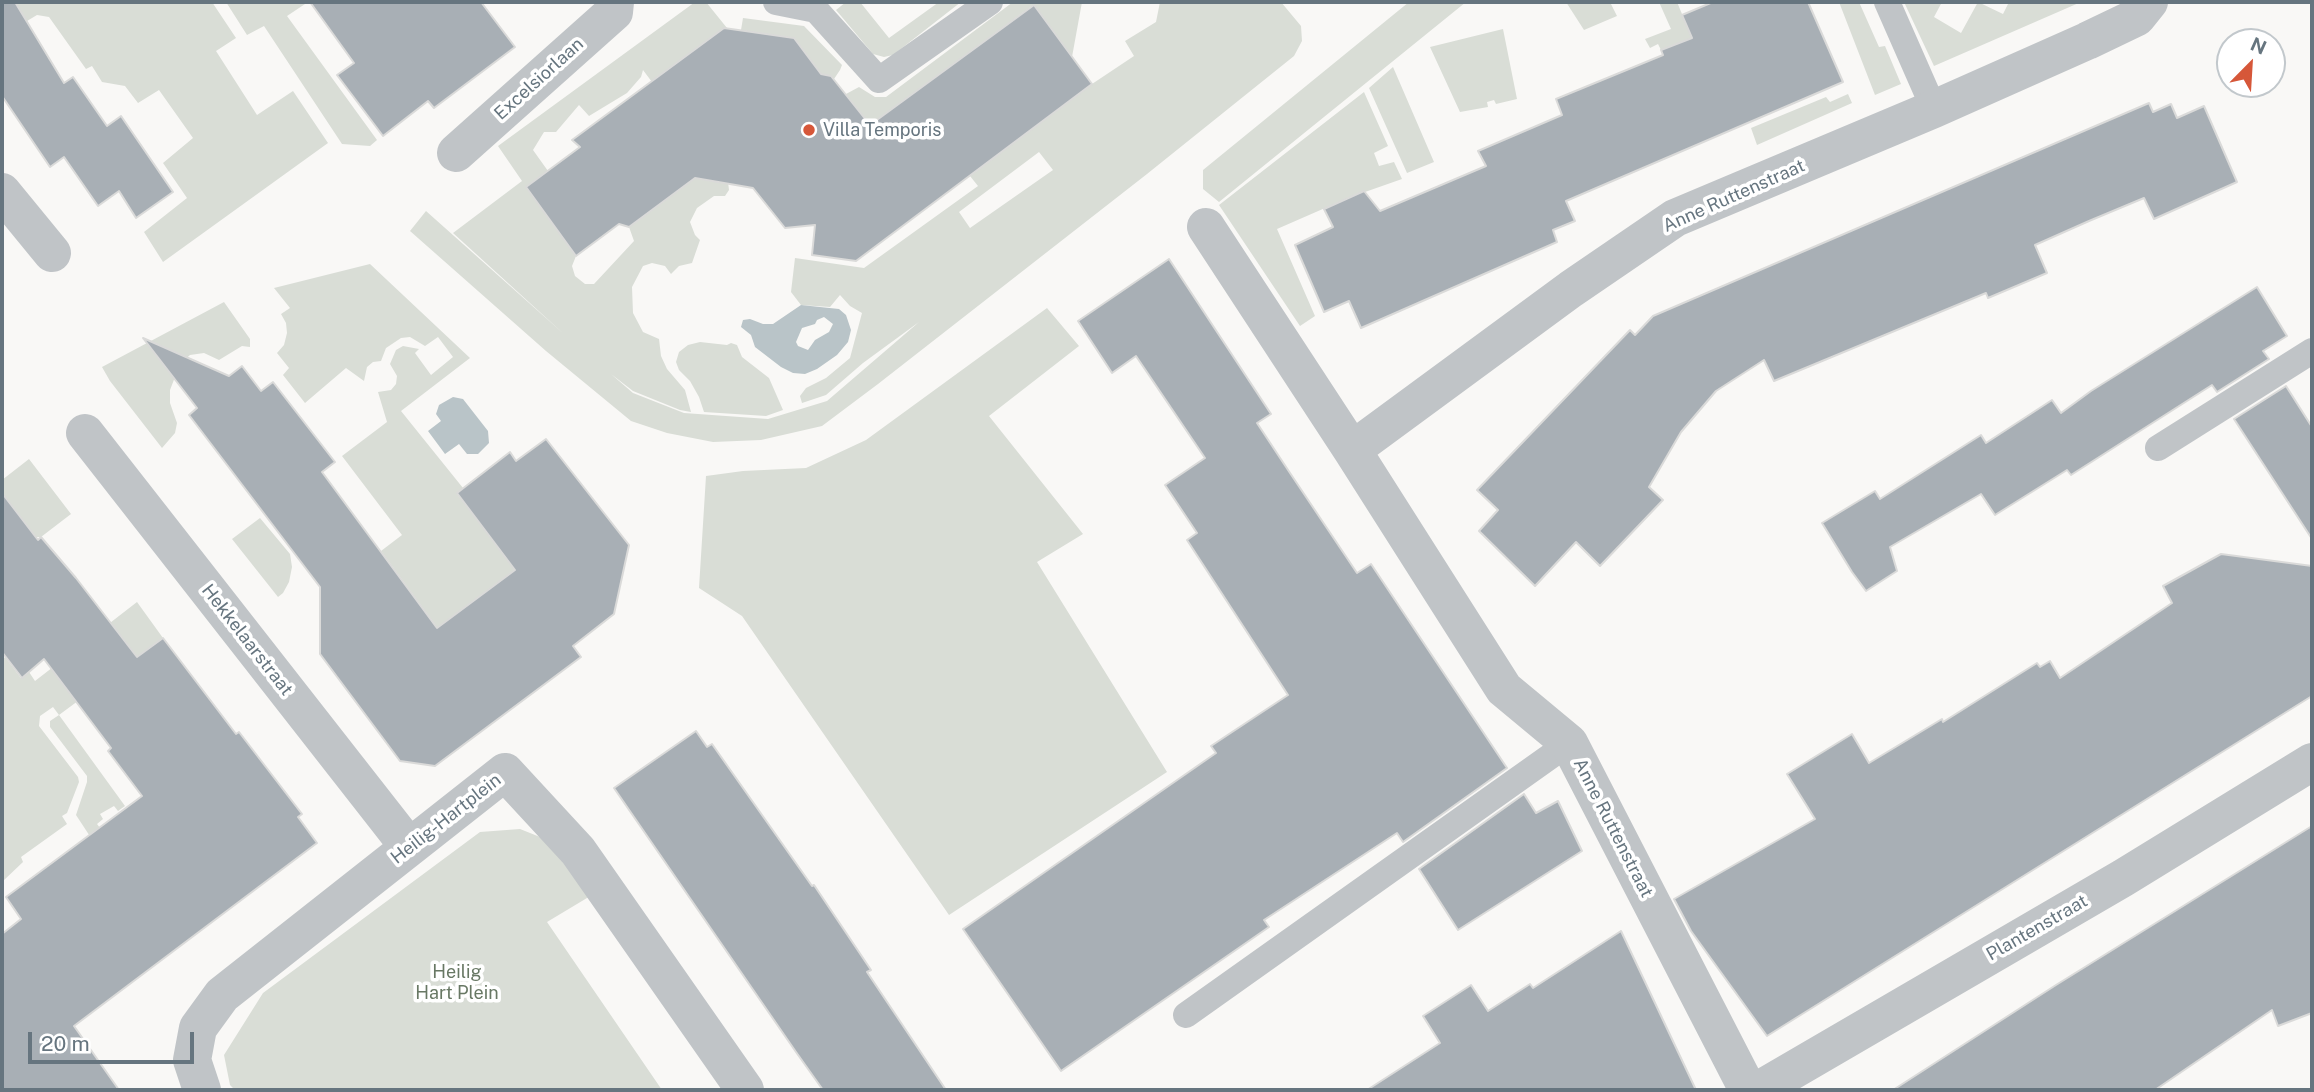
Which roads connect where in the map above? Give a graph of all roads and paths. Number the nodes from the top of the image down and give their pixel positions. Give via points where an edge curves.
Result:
1 (615, 2) edge
2 (776, 2) edge
3 (990, 2) edge
4 (1887, 2) edge
5 (2149, 2) edge
6 (1934, 110) junction
7 (456, 153) dead end
8 (2, 192) edge
9 (1206, 228) dead end
10 (52, 253) dead end
11 (2312, 351) edge
12 (85, 433) dead end
13 (2158, 448) dead end
14 (1352, 450) junction
15 (1569, 743) junction
16 (2312, 762) edge
17 (409, 847) junction
18 (1186, 1015) dead end
19 (202, 1090) edge
20 (744, 1090) edge
21 (1748, 1090) edge
22 (1759, 1090) edge

1 - 7 street, Excelsiorlaan via 614,12
2 - 3 lane via 816,10 879,80
4 - 6 lane
5 - 6 street, Anne Ruttenstraat via 2137,17
6 - 14 street, Anne Ruttenstraat via 1675,218
8 - 10 street
9 - 14 street, Anne Ruttenstraat
11 - 13 lane
12 - 17 street, Hekkelaarstraat
14 - 15 street, Anne Ruttenstraat via 1503,689
15 - 18 lane
15 - 21 street, Anne Ruttenstraat
16 - 22 street, Plantenstraat
17 - 19 street, Heilig-Hartplein via 222,995 198,1028 192,1060
17 - 20 street, Heilig-Hartplein via 505,772 578,851

